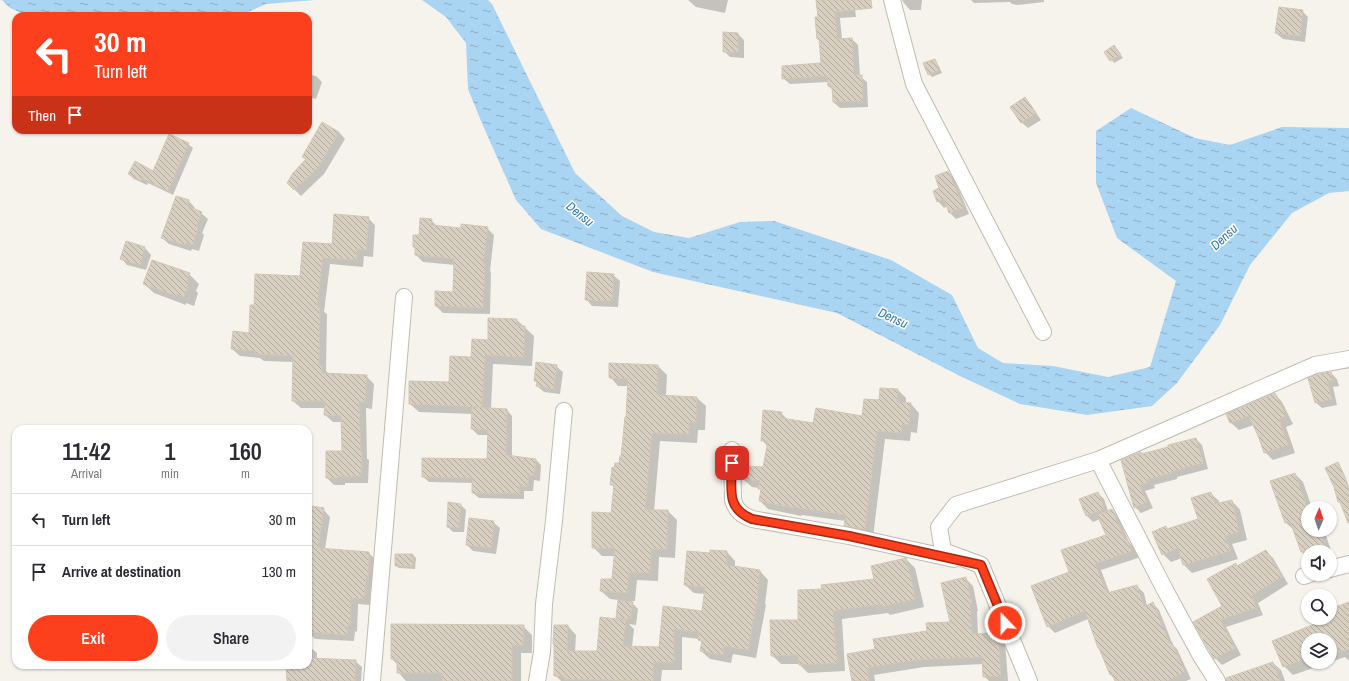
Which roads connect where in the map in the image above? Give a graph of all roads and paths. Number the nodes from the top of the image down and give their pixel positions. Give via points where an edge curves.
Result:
1 (892, 0) edge
2 (404, 297) dead end
3 (1042, 332) dead end
4 (1349, 359) edge
5 (564, 411) dead end
6 (732, 450) dead end
7 (1098, 460) junction
8 (1349, 564) edge
9 (981, 565) junction
10 (1337, 567) edge
11 (372, 681) edge
12 (537, 681) edge
13 (1029, 681) edge
14 (1217, 681) edge

1 - 3 street via 914,84
2 - 11 street
4 - 7 street via 1315,365
5 - 12 street via 544,604 542,652
6 - 9 street via 732,500 735,507 745,516
7 - 9 street via 956,506 939,527 944,551
7 - 14 street via 1165,590
8 - 10 street
9 - 13 street

